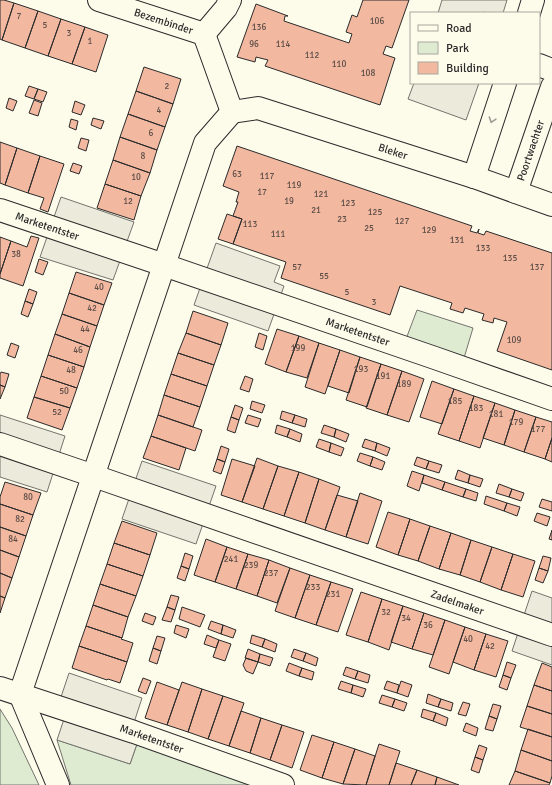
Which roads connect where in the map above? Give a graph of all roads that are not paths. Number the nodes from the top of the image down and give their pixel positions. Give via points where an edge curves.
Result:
1 (99, 0) edge
2 (230, 0) edge
3 (533, 0) edge
4 (528, 12) edge
5 (204, 34) junction
6 (540, 65) edge
7 (552, 70) edge
8 (505, 84) edge
9 (552, 87) edge
10 (232, 112) junction
11 (474, 177) junction
12 (516, 192) junction
13 (552, 205) edge
14 (0, 210) edge
15 (164, 265) junction
16 (552, 400) edge
17 (0, 444) edge
18 (94, 476) junction
19 (552, 635) edge
20 (0, 688) edge
21 (20, 694) junction
22 (58, 785) edge
23 (283, 785) edge

1 - 5 street, Bezembinder
2 - 5 street, Bezembinder
3 - 4 street
5 - 10 street, Bezembinder
6 - 7 street
8 -> 11 street
9 - 12 street, Poortwachter
10 - 11 street, Bleker via 258,108
10 - 15 street via 205,143
11 - 12 street, Bleker
12 - 13 street, Bleker
14 - 15 street, Marketentster
15 - 16 street, Marketentster
15 - 18 street
17 - 18 street
18 - 19 street, Zadelmaker
18 - 21 street
20 - 21 street
21 - 22 street
21 - 23 street, Marketentster

